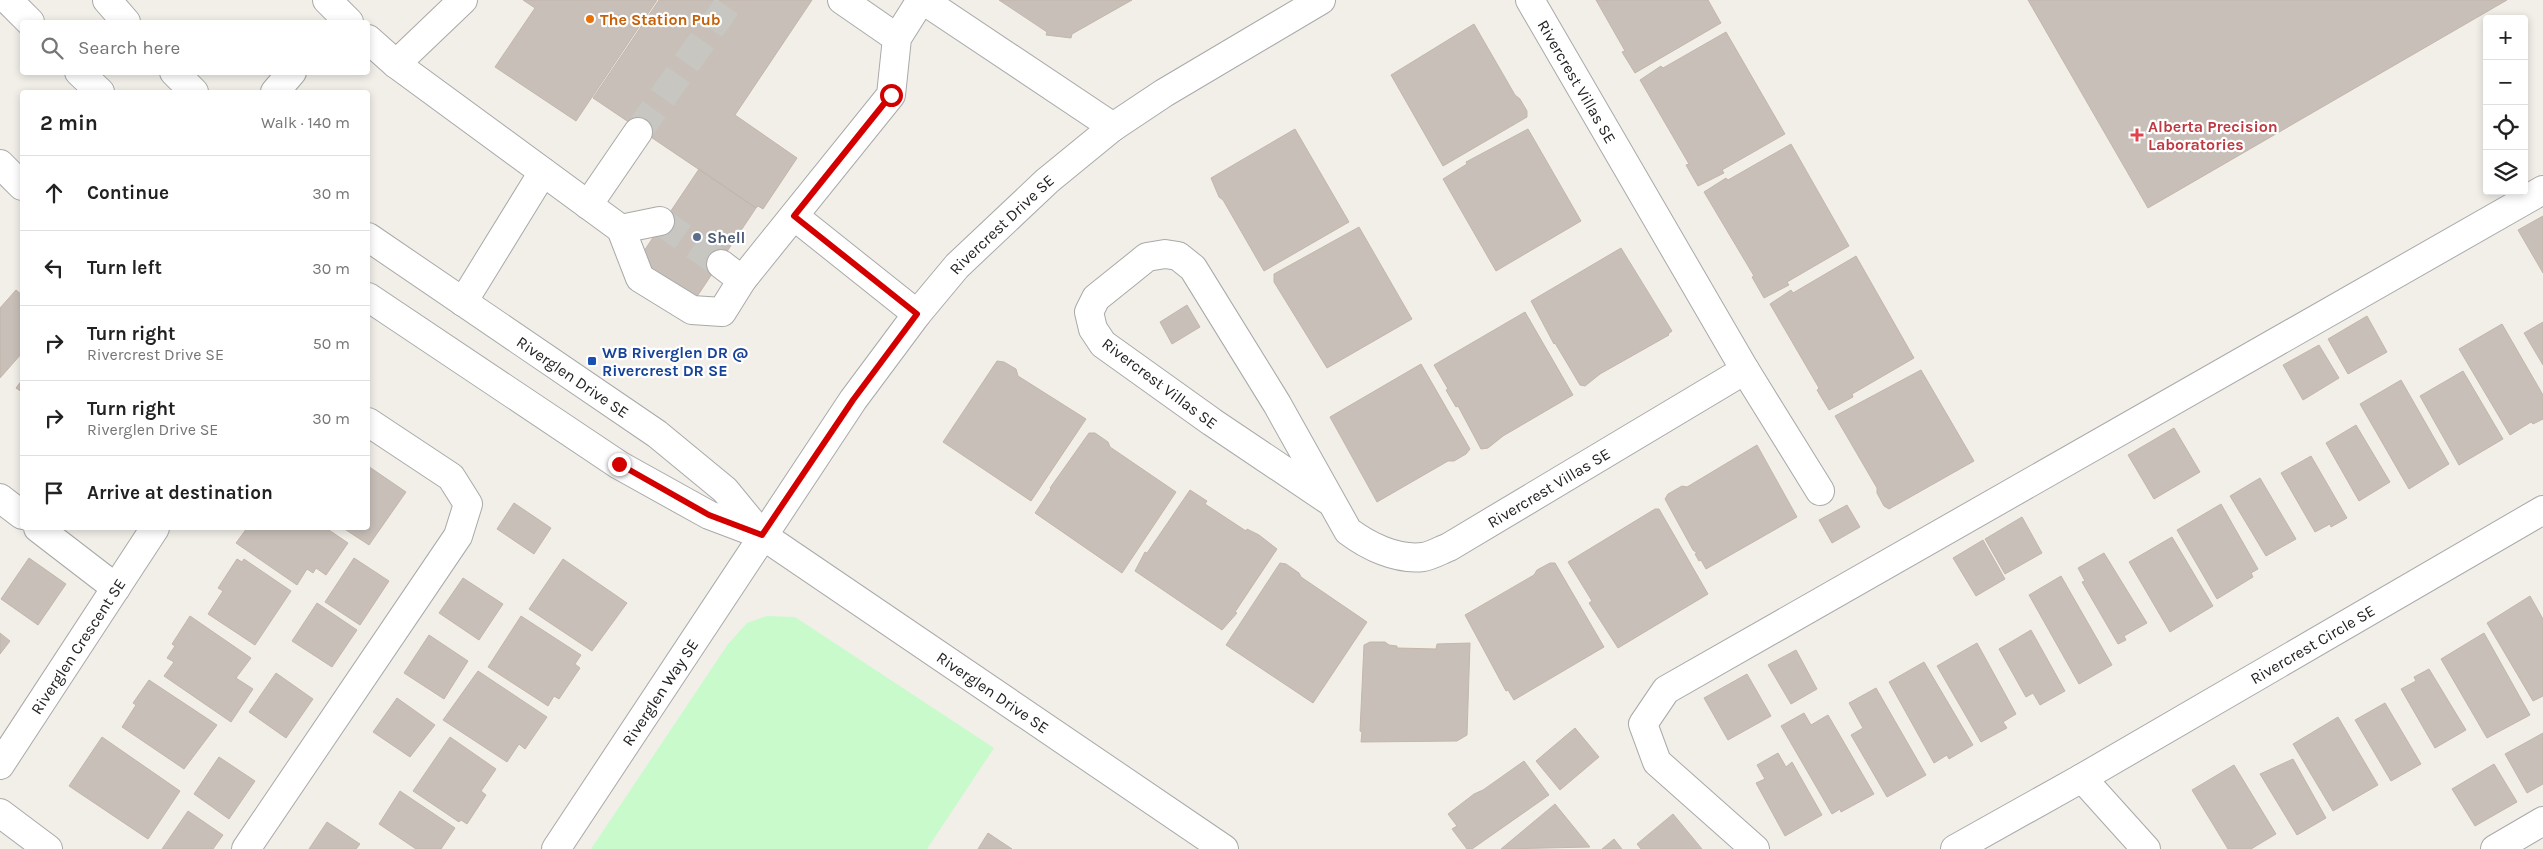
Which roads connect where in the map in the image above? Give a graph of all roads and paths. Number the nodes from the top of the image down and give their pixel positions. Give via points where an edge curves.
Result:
1 (8, 0) edge
2 (107, 0) edge
3 (462, 0) edge
4 (842, 0) edge
5 (922, 0) edge
6 (1321, 0) edge
7 (1530, 0) edge
8 (28, 20) edge
9 (124, 20) edge
10 (897, 38) junction
11 (370, 41) edge
12 (396, 64) junction
13 (82, 75) edge
14 (177, 75) edge
15 (289, 75) edge
16 (98, 90) edge
17 (192, 90) edge
18 (277, 90) edge
19 (1113, 127) junction
20 (638, 132) tunnel mouth
21 (0, 164) edge
22 (543, 172) junction
23 (20, 184) edge
24 (2543, 190) edge
25 (588, 205) junction
26 (794, 216) junction
27 (660, 221) dead end
28 (621, 229) junction
29 (370, 238) edge
30 (370, 297) edge
31 (462, 302) junction
32 (917, 314) junction
33 (1746, 370) junction
34 (370, 423) edge
35 (1820, 491) dead end
36 (0, 498) edge
37 (1331, 502) junction
38 (2543, 510) edge
39 (20, 513) edge
40 (41, 530) edge
41 (154, 530) edge
42 (762, 535) junction
43 (116, 588) junction
44 (0, 765) edge
45 (2082, 778) junction
46 (0, 813) edge
47 (2543, 821) edge
48 (1217, 847) edge
49 (48, 849) edge
50 (246, 849) edge
51 (556, 849) edge
52 (1755, 849) edge
53 (1955, 849) edge
54 (2146, 849) edge
55 (2494, 849) edge

1 - 8 street
2 - 9 street
3 - 12 street
4 - 10 street
5 - 10 street
5 - 19 street
6 - 19 street, Rivercrest Drive SE via 1172,88
7 - 33 street, Rivercrest Villas SE
10 - 26 street via 891,95
11 - 12 street
12 - 22 street
13 - 16 street
14 - 17 street
15 - 18 street
19 - 32 street, Rivercrest Drive SE via 1047,181 957,266
20 - 25 street
21 - 23 street
22 - 25 street
22 - 31 street
24 - 52 street via 1666,690 1643,724 1658,762
25 - 28 street
26 - 28 street via 731,272 722,312 692,310 640,278
26 - 32 street
27 - 28 street
29 - 31 street, Riverglen Drive SE
30 - 42 street, Riverglen Drive SE via 619,464 709,515
31 - 42 street, Riverglen Drive SE via 657,434 725,490
32 - 42 street, Rivercrest Drive SE via 853,400
33 - 35 street, Rivercrest Villas SE
33 - 37 street, Rivercrest Villas SE via 1449,547 1422,557 1395,554 1366,544 1348,531
34 - 50 street via 451,477 468,504 458,536
36 - 39 street
37 - 37 street, Rivercrest Villas SE via 1277,404 1193,268 1178,256 1147,256 1096,298 1089,312 1093,329 1103,344
38 - 45 street, Rivercrest Circle SE
40 - 43 street
41 - 43 street, Riverglen Crescent SE
42 - 48 street, Riverglen Drive SE
42 - 51 street, Riverglen Way SE
43 - 44 street, Riverglen Crescent SE
45 - 53 street, Rivercrest Circle SE
45 - 54 street
46 - 49 street
47 - 55 street

